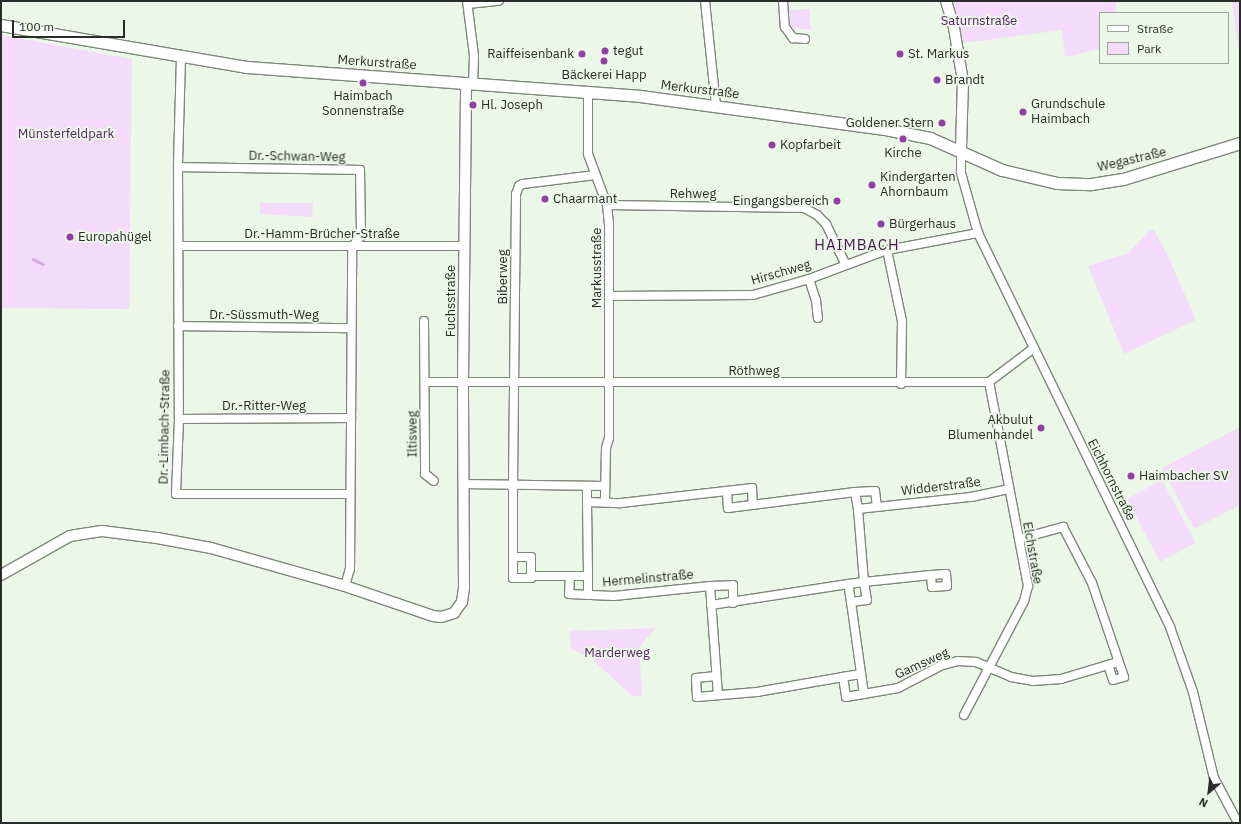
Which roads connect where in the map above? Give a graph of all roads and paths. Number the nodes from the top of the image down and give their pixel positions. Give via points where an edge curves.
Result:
1 (499, 1) edge
2 (705, 1) edge
3 (783, 1) edge
4 (946, 1) edge
5 (468, 3) edge
6 (1, 25) edge
7 (805, 39) dead end
8 (181, 57) junction
9 (469, 83) junction
10 (588, 91) junction
11 (716, 105) junction
12 (1240, 143) edge
13 (961, 150) junction
14 (178, 167) junction
15 (595, 175) junction
16 (607, 205) junction
17 (978, 233) junction
18 (180, 246) junction
19 (464, 246) junction
20 (352, 247) junction
21 (887, 250) junction
22 (845, 264) junction
23 (809, 279) junction
24 (610, 296) junction
25 (818, 318) dead end
26 (424, 322) dead end
27 (178, 326) junction
28 (350, 328) junction
29 (1034, 348) junction
30 (463, 381) junction
31 (425, 382) junction
32 (515, 382) junction
33 (609, 382) junction
34 (988, 382) junction
35 (901, 384) junction
36 (349, 418) junction
37 (179, 419) junction
38 (434, 481) dead end
39 (463, 484) junction
40 (513, 484) junction
41 (587, 486) junction
42 (605, 486) junction
43 (1008, 489) junction
44 (727, 491) junction
45 (855, 492) junction
46 (350, 494) junction
47 (605, 501) junction
48 (588, 502) junction
49 (753, 505) junction
50 (877, 507) junction
51 (858, 509) junction
52 (1019, 539) junction
53 (514, 557) junction
54 (1, 575) edge
55 (931, 575) dead end
56 (531, 576) junction
57 (570, 576) junction
58 (588, 576) junction
59 (864, 582) junction
60 (848, 584) junction
61 (345, 586) junction
62 (710, 586) junction
63 (588, 595) junction
64 (851, 602) junction
65 (733, 603) junction
66 (711, 605) junction
67 (1118, 662) junction
68 (1108, 665) junction
69 (989, 666) junction
70 (861, 674) junction
71 (716, 676) junction
72 (843, 677) junction
73 (864, 694) junction
74 (718, 695) junction
75 (964, 715) dead end
76 (1238, 823) edge

1 - 5 street
2 - 11 street
3 - 7 street via 785,27 793,38
4 - 13 street via 955,32 963,81
5 - 9 street via 474,56
6 - 8 main road, Merkurstraße
8 - 9 main road, Merkurstraße via 292,71
8 - 14 street, Dr.-Limbach-Straße
9 - 10 main road, Merkurstraße
9 - 19 street, Fuchsstraße
10 - 11 main road, Merkurstraße
10 - 15 street, Markusstraße via 587,145
11 - 13 main road, Merkurstraße via 904,132 930,138
12 - 13 main road, Wegastraße via 1142,174 1085,184 1028,178 1002,170
13 - 17 street, Eichhornstraße via 961,172
14 - 18 street, Dr.-Limbach-Straße
14 - 20 street, Dr.-Schwan-Weg via 360,170 361,236
15 - 16 street, Markusstraße
15 - 32 street, Biberweg via 523,184 516,190
16 - 22 street, Rehweg via 804,208 826,224
16 - 24 street, Markusstraße
17 - 21 street, Hirschweg
17 - 29 street, Eichhornstraße
18 - 20 street, Dr.-Hamm-Brücher-Straße
18 - 27 street, Dr.-Limbach-Straße
19 - 20 street, Dr.-Hamm-Brücher-Straße
19 - 30 street, Fuchsstraße
20 - 28 street
21 - 22 street, Hirschweg
21 - 35 street via 902,321
22 - 23 street, Hirschweg
23 - 24 street, Hirschweg via 752,295
23 - 25 street via 816,300
24 - 33 street, Markusstraße
26 - 31 street, Iltisweg
27 - 28 street, Dr.-Süssmuth-Weg
27 - 37 street, Dr.-Limbach-Straße
28 - 36 street
29 - 34 street
29 - 76 street, Eichhornstraße via 1170,627 1193,692 1214,778
30 - 31 street
30 - 32 street, Röthweg
30 - 39 street, Fuchsstraße
31 - 38 street, Iltisweg via 425,474
32 - 33 street, Röthweg
32 - 40 street, Biberweg
33 - 35 street, Röthweg
33 - 42 street, Markusstraße via 609,438 606,448
34 - 35 street, Röthweg
34 - 43 street, Elchstraße
36 - 37 street, Dr.-Ritter-Weg
36 - 46 street
37 - 46 street, Dr.-Limbach-Straße via 176,494
39 - 40 street
39 - 61 street, Fuchsstraße via 464,594 454,613 441,617 433,616
40 - 41 street
40 - 53 street
41 - 42 street
41 - 48 street
42 - 47 street
43 - 50 street, Widderstraße via 971,497
43 - 52 street, Elchstraße
44 - 47 street via 621,503
44 - 49 street via 728,508
44 - 49 street via 752,488
45 - 49 street
45 - 50 street via 875,491
45 - 51 street
46 - 61 street via 350,569
47 - 48 street
48 - 58 street, Hermelinstraße
50 - 51 street, Widderstraße
51 - 59 street
52 - 67 street via 1063,527 1092,583
52 - 69 street, Elchstraße via 1028,586 1027,593
53 - 56 street via 530,557
53 - 56 street, Hermelinstraße via 514,578
54 - 61 street via 70,536 102,531 211,548
55 - 59 street
56 - 57 street, Hermelinstraße
57 - 58 street, Hermelinstraße
57 - 63 street, Hermelinstraße via 569,594
58 - 63 street, Hermelinstraße
59 - 60 street
59 - 64 street via 867,600
60 - 64 street
60 - 65 street
62 - 63 street, Hermelinstraße via 614,596
62 - 65 street, Hermelinstraße via 733,585
62 - 66 street, Hermelinstraße
64 - 70 street
65 - 66 street
66 - 71 street
67 - 68 street, Gamsweg
67 - 68 street via 1124,677 1113,680
68 - 69 street, Gamsweg via 1061,679 1033,681 1011,677
69 - 73 street, Gamsweg via 967,661 949,662 898,688
69 - 75 street, Elchstraße
70 - 72 street
70 - 73 street
71 - 74 street
71 - 74 street via 696,678 697,697
72 - 73 street, Gamsweg via 846,697
72 - 74 street via 757,692

